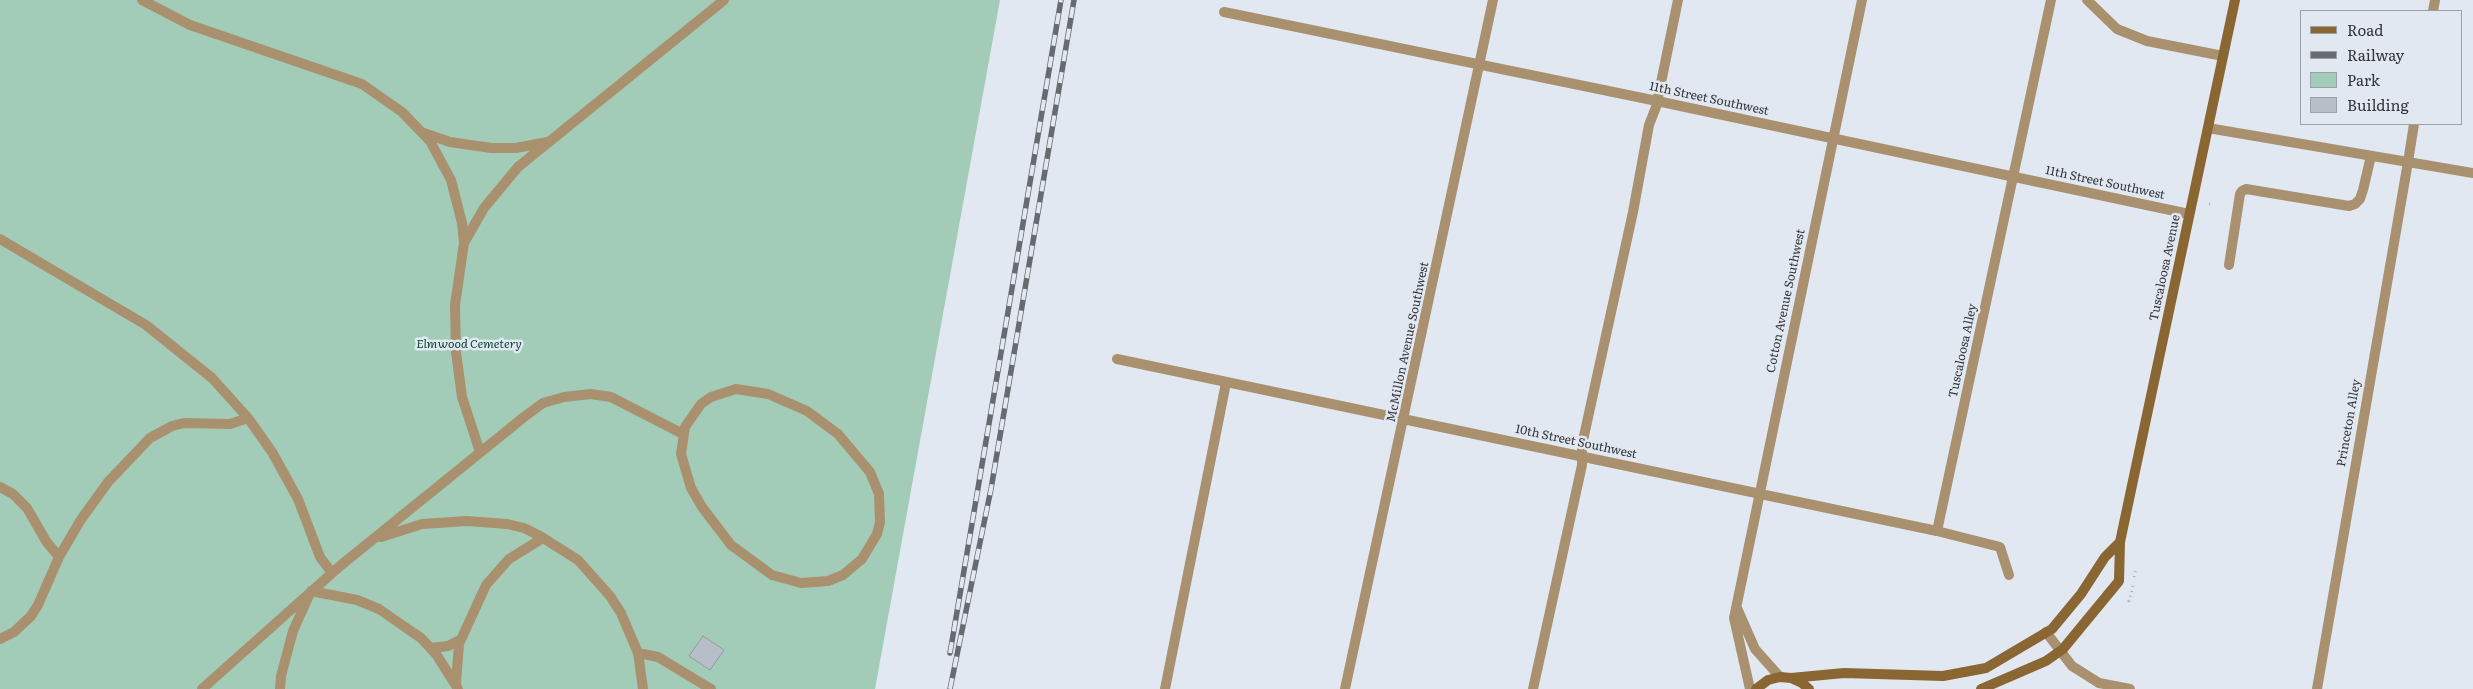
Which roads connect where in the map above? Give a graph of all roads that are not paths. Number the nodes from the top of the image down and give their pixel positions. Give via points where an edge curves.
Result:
1 (142, 0) edge
2 (724, 0) edge
3 (1493, 0) edge
4 (1678, 0) edge
5 (1862, 0) edge
6 (2051, 0) edge
7 (2087, 0) edge
8 (2236, 0) edge
9 (1224, 12) dead end
10 (2224, 56) junction
11 (1480, 66) junction
12 (1657, 101) junction
13 (2414, 125) edge
14 (2208, 128) junction
15 (423, 133) junction
16 (1832, 138) junction
17 (548, 142) junction
18 (2371, 156) junction
19 (2408, 162) junction
20 (2473, 173) edge
21 (2014, 176) junction
22 (2189, 214) junction
23 (0, 239) edge
24 (464, 243) junction
25 (2229, 265) dead end
26 (1117, 359) dead end
27 (1226, 382) junction
28 (248, 418) junction
29 (1404, 418) junction
30 (683, 434) junction
31 (480, 452) junction
32 (1582, 456) junction
33 (0, 488) edge
34 (1759, 493) junction
35 (1937, 531) junction
36 (543, 538) junction
37 (374, 539) junction
38 (2120, 542) junction
39 (59, 557) junction
40 (332, 573) junction
41 (2009, 575) dead end
42 (311, 591) junction
43 (1737, 608) junction
44 (2046, 632) junction
45 (0, 638) edge
46 (460, 640) junction
47 (431, 648) junction
48 (2060, 651) junction
49 (638, 653) junction
50 (1780, 677) junction
51 (1791, 678) junction
52 (457, 688) edge
53 (202, 689) edge
54 (280, 689) edge
55 (643, 689) edge
56 (711, 689) edge
57 (1164, 689) edge
58 (1345, 689) edge
59 (1533, 689) edge
60 (1750, 689) edge
61 (1756, 689) edge
62 (1809, 689) edge
63 (1981, 689) edge
64 (2130, 689) edge
65 (2317, 689) edge

1 - 15 street via 190,25 362,84 388,101
2 - 17 street
3 - 11 street, McMillon Avenue Southwest
4 - 12 street
5 - 16 street, Cotton Avenue Southwest
6 - 21 street, Tuscaloosa Alley
7 - 10 street via 2117,29 2147,41
8 - 10 street, Tuscaloosa Avenue
9 - 11 street, 11th Street Southwest
10 - 14 street, Tuscaloosa Avenue
11 - 12 street, 11th Street Southwest
11 - 29 street, McMillon Avenue Southwest
12 - 16 street, 11th Street Southwest
12 - 32 street via 1649,125
13 - 19 street, Princeton Alley
14 - 18 street
14 - 22 street, Tuscaloosa Avenue
15 - 17 street via 450,142 491,148 516,148
15 - 24 street via 441,158 451,180
16 - 21 street, 11th Street Southwest
16 - 34 street, Cotton Avenue Southwest
17 - 24 street via 501,186
18 - 19 street
18 - 25 street via 2360,199 2349,206 2242,191
19 - 20 street
19 - 65 street, Princeton Alley
21 - 22 street, 11th Street Southwest
21 - 35 street, Tuscaloosa Alley
22 - 38 street, Tuscaloosa Avenue
23 - 28 street via 158,334 212,378
24 - 31 street via 456,305 456,352 462,397
26 - 27 street, 10th Street Southwest
27 - 29 street, 10th Street Southwest
27 - 57 street
28 - 39 street via 230,424 184,423 150,438 108,482
28 - 40 street via 272,452 298,499 320,557
29 - 32 street, 10th Street Southwest
29 - 58 street, McMillon Avenue Southwest
30 - 30 street via 683,466 702,508 731,545 772,575 801,584 828,581 851,569 871,547 880,522 880,501 875,482 850,446 807,411 768,394 736,389 701,404 692,414
30 - 31 street via 611,397 582,395 543,404
31 - 37 street
32 - 34 street, 10th Street Southwest
32 - 59 street
33 - 39 street via 13,494 27,508
34 - 35 street, 10th Street Southwest
34 - 43 street, Cotton Avenue Southwest
35 - 41 street, 10th Street Southwest via 2000,547
36 - 37 street via 507,524 467,521 422,524
36 - 46 street via 500,568 478,600
36 - 49 street via 578,560 601,584 621,613
37 - 40 street
38 - 44 street via 2105,557 2081,594
38 - 48 street, Tuscaloosa Avenue via 2118,581
39 - 45 street via 31,616
40 - 42 street
42 - 47 street via 351,599 379,609
42 - 53 street
42 - 54 street via 293,631
43 - 50 street via 1755,649
43 - 60 street, Cotton Avenue Southwest via 1734,618
44 - 48 street
44 - 51 street via 1986,668 1943,676 1844,673
46 - 47 street via 448,646
46 - 52 street
47 - 52 street
48 - 63 street, Tuscaloosa Avenue via 2046,661
48 - 64 street via 2072,666 2099,683
49 - 55 street
49 - 56 street via 658,657
50 - 51 street
50 - 61 street via 1768,680
51 - 62 street

